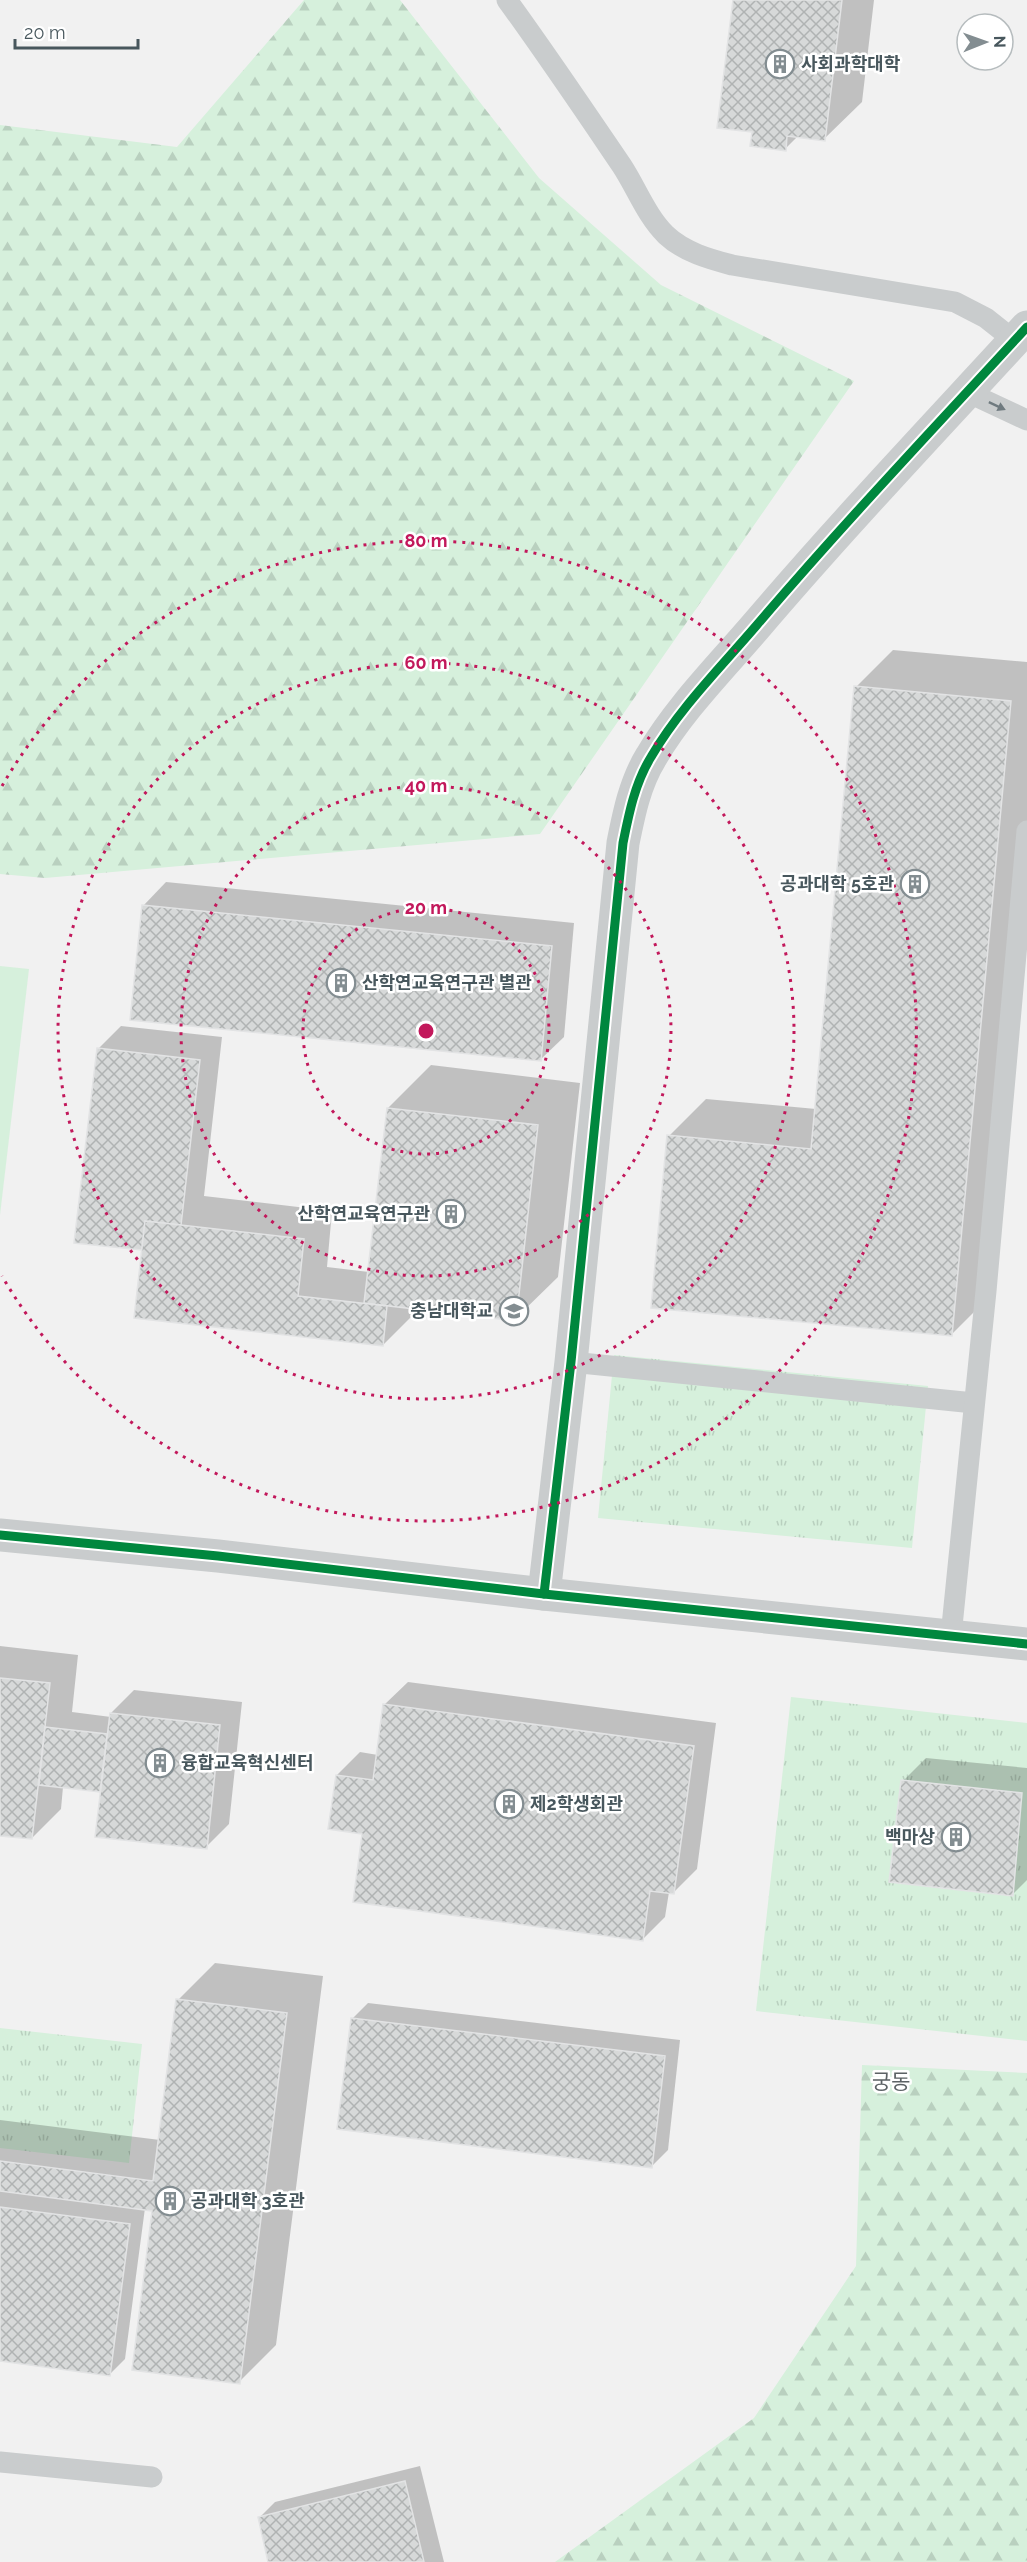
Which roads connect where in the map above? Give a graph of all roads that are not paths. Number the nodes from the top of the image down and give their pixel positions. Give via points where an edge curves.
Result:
1 (507, 0) edge
2 (1021, 334) edge
3 (967, 392) junction
4 (1027, 420) edge
5 (1027, 831) edge
6 (571, 1362) junction
7 (974, 1403) junction
8 (0, 1535) edge
9 (544, 1594) junction
10 (951, 1636) junction
11 (1027, 1644) edge
12 (0, 2462) edge
13 (152, 2478) dead end

1 - 2 lane via 554,64 653,219 684,248 732,266 955,302
2 - 3 street
3 -> 4 lane
3 - 6 street via 782,595 682,712 639,781 623,843
5 - 7 lane
6 - 7 lane
6 - 9 street
7 - 10 lane
8 - 9 street via 240,1558
9 - 10 street
10 - 11 street
12 - 13 lane

